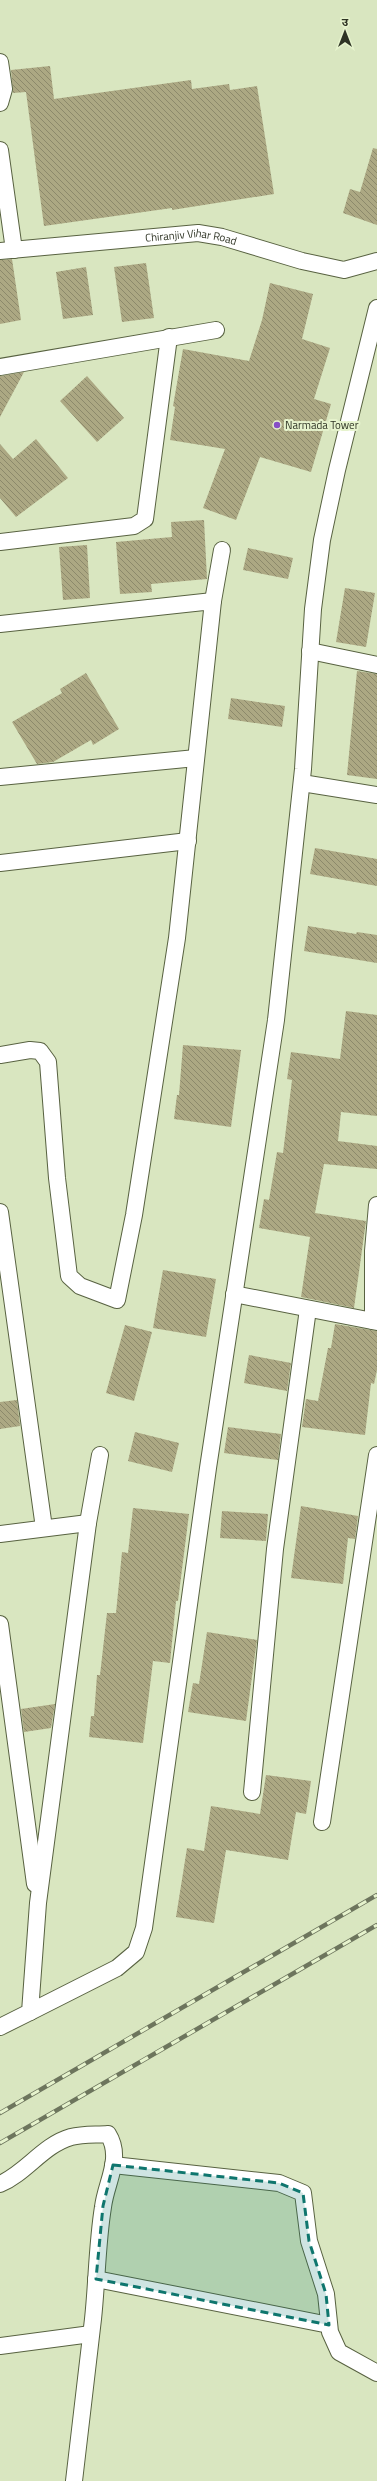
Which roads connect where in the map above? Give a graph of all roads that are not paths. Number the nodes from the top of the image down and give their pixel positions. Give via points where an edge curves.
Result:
1 (0, 62) edge
2 (1, 81) edge
3 (0, 103) edge
4 (0, 150) edge
5 (7, 250) edge
6 (377, 261) edge
7 (377, 308) edge
8 (216, 330) dead end
9 (169, 337) junction
10 (0, 367) edge
11 (0, 542) edge
12 (222, 550) dead end
13 (213, 601) junction
14 (0, 624) edge
15 (310, 651) junction
16 (377, 665) edge
17 (196, 758) junction
18 (0, 777) edge
19 (302, 783) junction
20 (377, 795) edge
21 (188, 841) junction
22 (0, 863) edge
23 (0, 1055) edge
24 (377, 1205) edge
25 (0, 1212) edge
26 (234, 1294) junction
27 (308, 1309) junction
28 (375, 1322) edge
29 (100, 1455) dead end
30 (377, 1455) edge
31 (374, 1502) edge
32 (88, 1522) junction
33 (44, 1528) junction
34 (0, 1534) edge
35 (0, 1624) edge
36 (252, 1792) dead end
37 (322, 1822) dead end
38 (38, 1903) junction
39 (30, 2012) junction
40 (0, 2027) edge
41 (113, 2165) junction
42 (0, 2184) edge
43 (96, 2279) junction
44 (329, 2325) junction
45 (91, 2334) junction
46 (0, 2346) edge
47 (377, 2373) edge
48 (74, 2481) edge

1 - 2 street
2 - 3 street via 4,89
4 - 5 street
5 - 6 street, Chiranjiv Vihar Road via 198,233 222,237 302,261 344,270
7 - 15 street via 322,540 312,609
8 - 9 street
9 - 10 street
9 - 11 street via 145,519 134,526
12 - 13 street
13 - 14 street
13 - 17 street
15 - 16 street
15 - 19 street
17 - 18 street
17 - 21 street
19 - 20 street
19 - 26 street via 276,1020
21 - 22 street
21 - 23 street via 171,980 134,1215 117,1300 80,1286 69,1276 57,1178 48,1062 40,1051
24 - 28 street via 372,1251
25 - 33 street
26 - 27 street
26 - 39 street via 144,1928 136,1952 117,1968
27 - 28 street
27 - 36 street via 275,1550
29 - 32 street
30 - 31 street
31 - 37 street
32 - 33 street
32 - 38 street
33 - 34 street
35 - 38 street
38 - 39 street
39 - 40 street
41 - 42 street via 115,2151 108,2134 71,2137 52,2146 12,2179
41 - 43 street via 103,2206
41 - 44 street via 280,2183 303,2193 309,2241 326,2294
43 - 44 street
43 - 45 street
44 - 47 street via 339,2352
45 - 46 street
45 - 48 street

